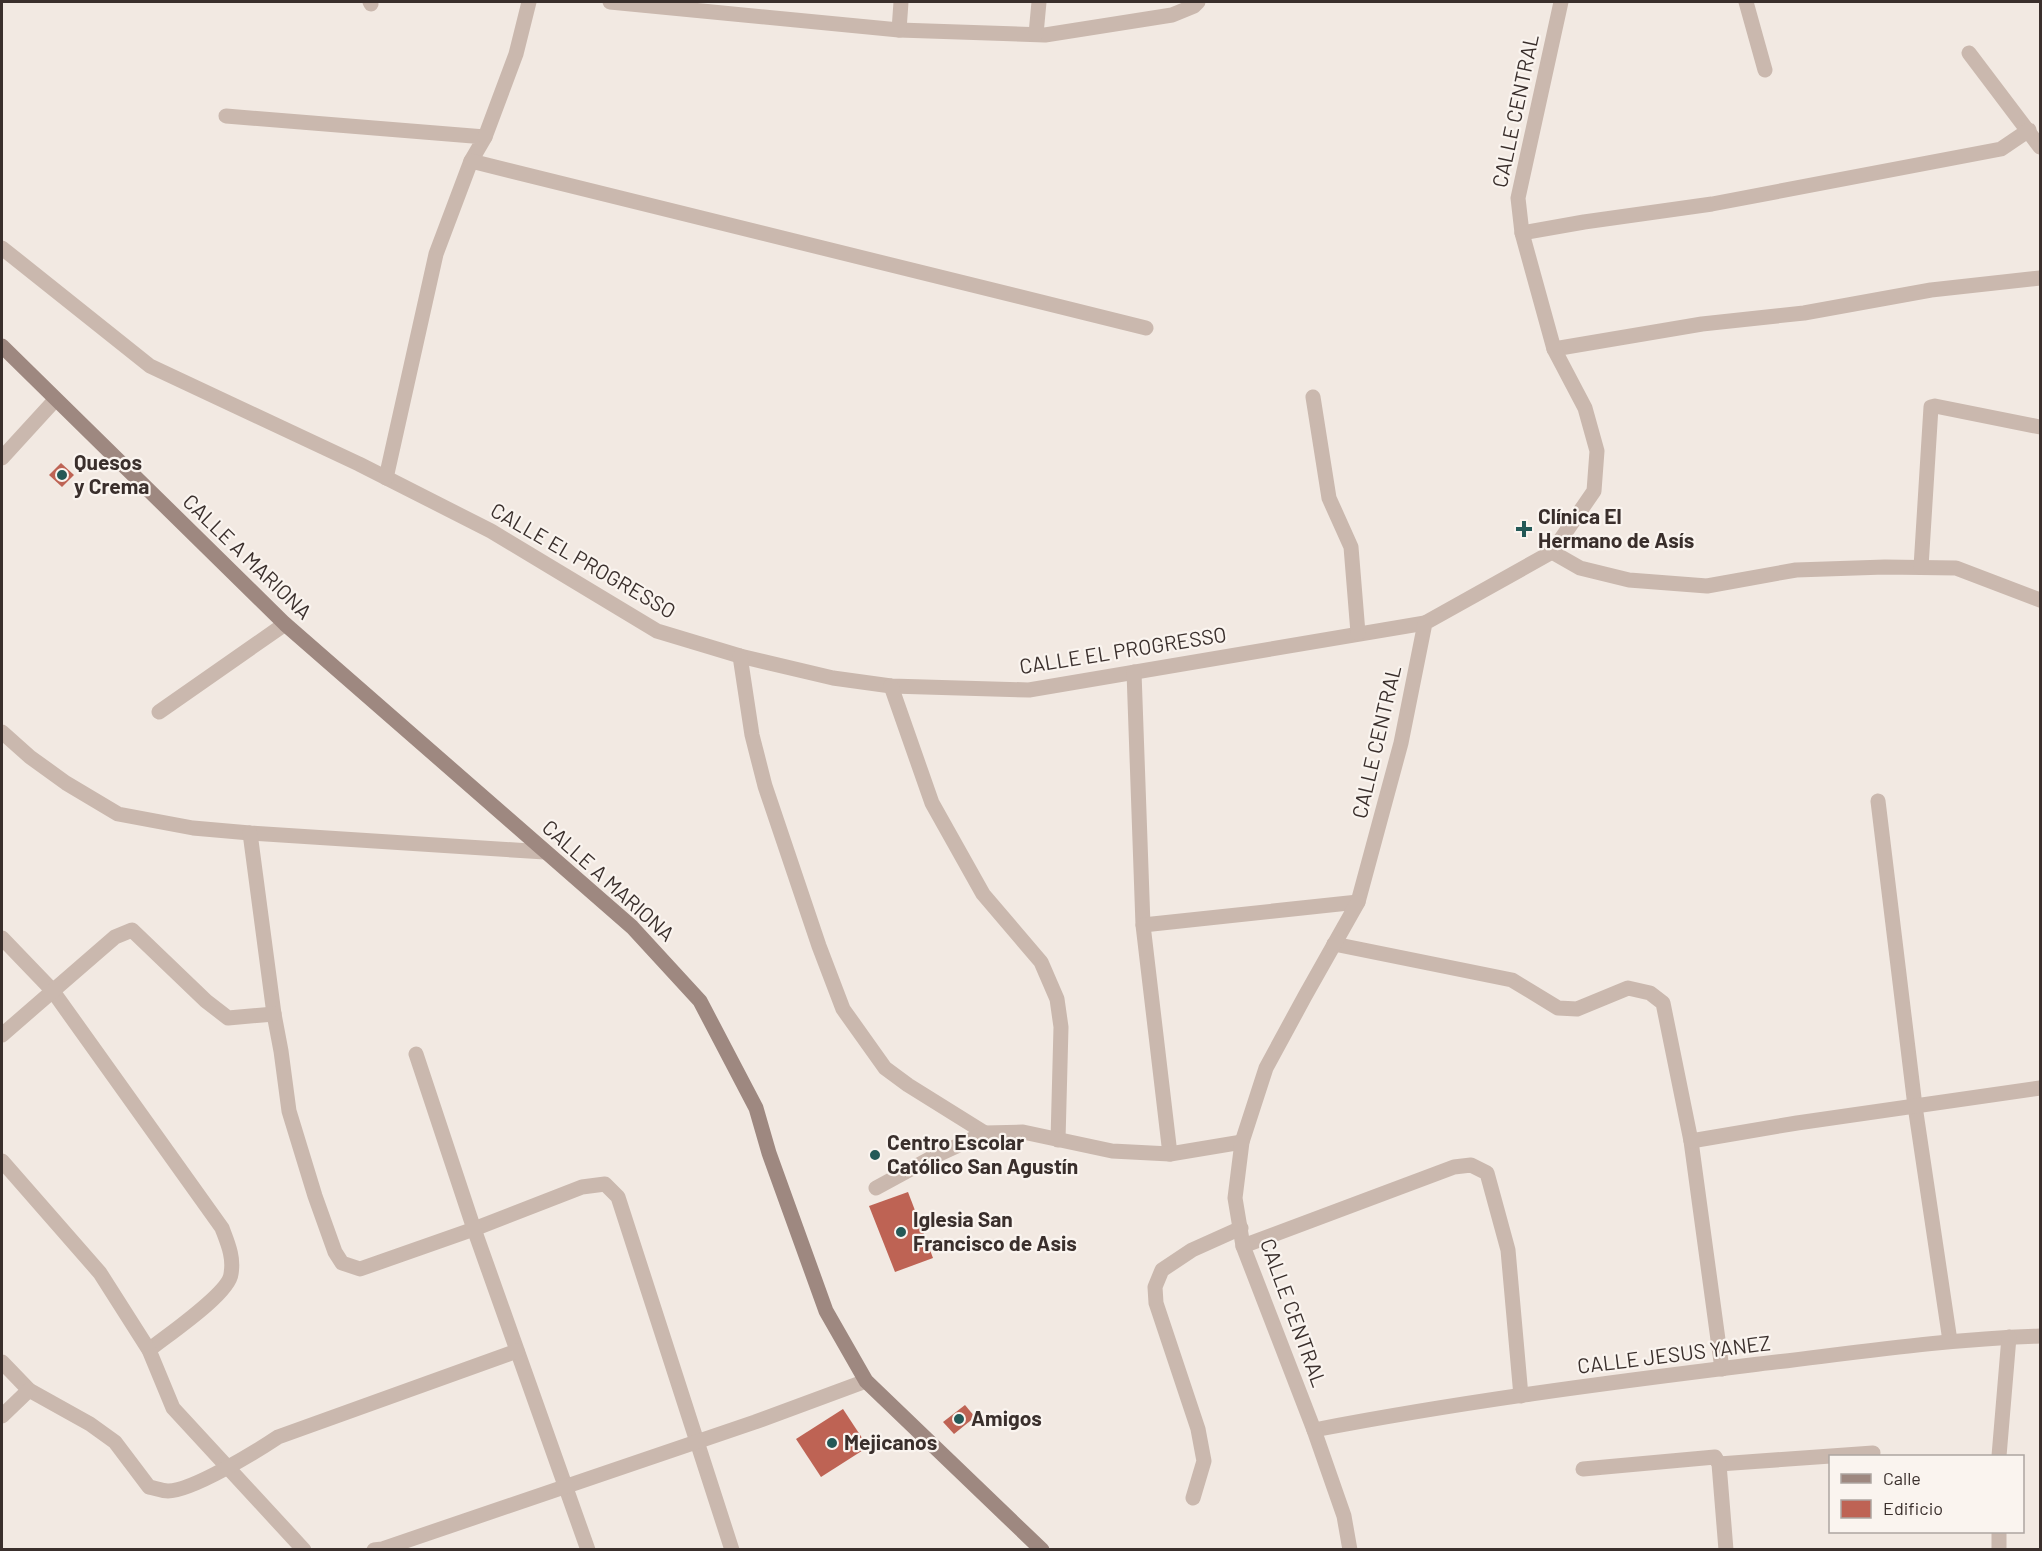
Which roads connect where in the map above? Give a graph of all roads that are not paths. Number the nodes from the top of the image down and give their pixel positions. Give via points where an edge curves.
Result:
1 (529, 2) edge
2 (610, 2) edge
3 (901, 2) edge
4 (1039, 2) edge
5 (1198, 2) edge
6 (1561, 2) edge
7 (1746, 2) edge
8 (739, 8) edge
9 (899, 30) junction
10 (1036, 34) junction
11 (1969, 53) dead end
12 (1765, 70) dead end
13 (226, 116) dead end
14 (2029, 130) junction
15 (485, 137) junction
16 (2040, 147) edge
17 (471, 161) junction
18 (1522, 232) junction
19 (2, 248) edge
20 (2040, 278) edge
21 (1146, 328) dead end
22 (2, 346) edge
23 (1554, 349) junction
24 (1313, 398) dead end
25 (55, 400) junction
26 (2040, 427) edge
27 (2, 458) edge
28 (386, 478) junction
29 (1552, 552) junction
30 (1921, 567) junction
31 (2040, 600) edge
32 (1425, 623) junction
33 (285, 624) junction
34 (1358, 633) junction
35 (740, 656) junction
36 (1134, 672) junction
37 (891, 686) junction
38 (159, 711) dead end
39 (2, 732) edge
40 (1878, 801) dead end
41 (250, 833) junction
42 (545, 852) junction
43 (1358, 902) junction
44 (1143, 925) junction
45 (2, 938) edge
46 (1334, 945) junction
47 (52, 990) junction
48 (274, 1014) junction
49 (2, 1035) edge
50 (416, 1054) dead end
51 (2040, 1088) edge
52 (1916, 1106) junction
53 (985, 1133) junction
54 (1058, 1140) junction
55 (1691, 1141) junction
56 (1242, 1142) junction
57 (1170, 1154) junction
58 (2, 1161) edge
59 (876, 1188) dead end
60 (1240, 1228) junction
61 (474, 1229) junction
62 (1243, 1246) junction
63 (2040, 1336) edge
64 (2009, 1337) junction
65 (1950, 1341) junction
66 (148, 1350) junction
67 (517, 1351) junction
68 (2, 1362) edge
69 (1722, 1369) junction
70 (866, 1381) junction
71 (29, 1390) junction
72 (1521, 1396) junction
73 (2, 1416) edge
74 (1314, 1430) junction
75 (696, 1441) junction
76 (1874, 1453) dead end
77 (1846, 1455) edge
78 (1999, 1455) edge
79 (1829, 1456) edge
80 (1719, 1464) junction
81 (228, 1466) junction
82 (1583, 1469) dead end
83 (565, 1487) junction
84 (1193, 1498) dead end
85 (1999, 1533) edge
86 (380, 1549) edge
87 (304, 1550) edge
88 (588, 1550) edge
89 (732, 1550) edge
90 (1042, 1550) edge
91 (1350, 1550) edge
92 (1726, 1550) edge
93 (1999, 1550) edge

1 - 15 street via 516,54
2 - 8 street
3 - 9 street
4 - 10 street
5 - 10 street via 1172,15
6 - 18 street, CALLE CENTRAL via 1518,198
7 - 12 street
8 - 9 street
9 - 10 street
11 - 14 street
13 - 15 street
14 - 16 street
14 - 18 street via 2001,149 1712,204
15 - 17 street
17 - 21 street
17 - 28 street via 436,254
18 - 23 street, CALLE CENTRAL
19 - 28 street, CALLE EL PROGRESSO via 150,366
20 - 23 street via 1931,290 1804,313 1702,324
22 - 25 main road, CALLE A MARIONA
23 - 29 street, CALLE CENTRAL via 1585,408 1597,451 1594,491
24 - 34 street via 1329,498 1351,547
25 - 27 street
25 - 33 main road, CALLE A MARIONA
26 - 30 street via 1931,407
28 - 35 street, CALLE EL PROGRESSO via 491,531 657,632
29 - 30 street via 1580,568 1629,580 1707,586 1796,570
29 - 32 street, CALLE CENTRAL
30 - 31 street via 1956,568
32 - 34 street, CALLE EL PROGRESSO
32 - 43 street, CALLE CENTRAL via 1401,743
33 - 38 street
33 - 42 main road, CALLE A MARIONA
34 - 36 street, CALLE EL PROGRESSO
35 - 37 street, CALLE EL PROGRESSO via 833,678
35 - 53 street via 752,735 765,786 843,1009 885,1068
36 - 37 street, CALLE EL PROGRESSO via 1029,690
36 - 44 street
37 - 54 street via 932,803 983,894 1041,962 1057,999 1061,1027
39 - 41 street via 66,783 118,814 193,828
40 - 52 street
41 - 42 street
41 - 48 street
42 - 70 main road, CALLE A MARIONA via 632,927 700,1001 756,1108 826,1311
43 - 44 street
43 - 46 street, CALLE CENTRAL
44 - 57 street
45 - 47 street
46 - 55 street via 1512,980 1558,1008 1577,1009 1628,988 1650,993 1664,1003
46 - 56 street, CALLE CENTRAL via 1266,1068
47 - 48 street via 115,937 132,930 228,1017
47 - 49 street
47 - 66 street via 222,1228 231,1251 231,1276 222,1292
48 - 61 street via 289,1111 315,1196 342,1263 360,1269
50 - 61 street
51 - 52 street
52 - 55 street
52 - 65 street
53 - 54 street via 1023,1132
53 - 59 street
54 - 57 street via 1112,1151
55 - 69 street
56 - 57 street
56 - 60 street, CALLE CENTRAL via 1235,1198
58 - 66 street via 100,1273
60 - 62 street, CALLE CENTRAL
60 - 84 street via 1192,1250 1162,1270 1155,1287 1156,1303 1198,1429 1204,1461
61 - 67 street
61 - 75 street via 582,1186 605,1184 618,1197
62 - 72 street via 1454,1167 1471,1165 1487,1173 1508,1250
62 - 74 street, CALLE CENTRAL
63 - 64 street, CALLE JESUS YANEZ
64 - 65 street, CALLE JESUS YANEZ
64 - 78 street
65 - 69 street, CALLE JESUS YANEZ
66 - 81 street via 173,1408
67 - 81 street via 278,1437
67 - 83 street
68 - 71 street
69 - 72 street, CALLE JESUS YANEZ
70 - 75 street
70 - 90 main road, CALLE A MARIONA
71 - 73 street
71 - 81 street via 115,1442 149,1487 169,1491
72 - 74 street, CALLE JESUS YANEZ
74 - 91 street, CALLE CENTRAL via 1344,1516
75 - 83 street
75 - 89 street
76 - 77 street
79 - 80 street
80 - 82 street via 1715,1457
80 - 92 street
81 - 87 street
83 - 86 street
83 - 88 street
85 - 93 street

